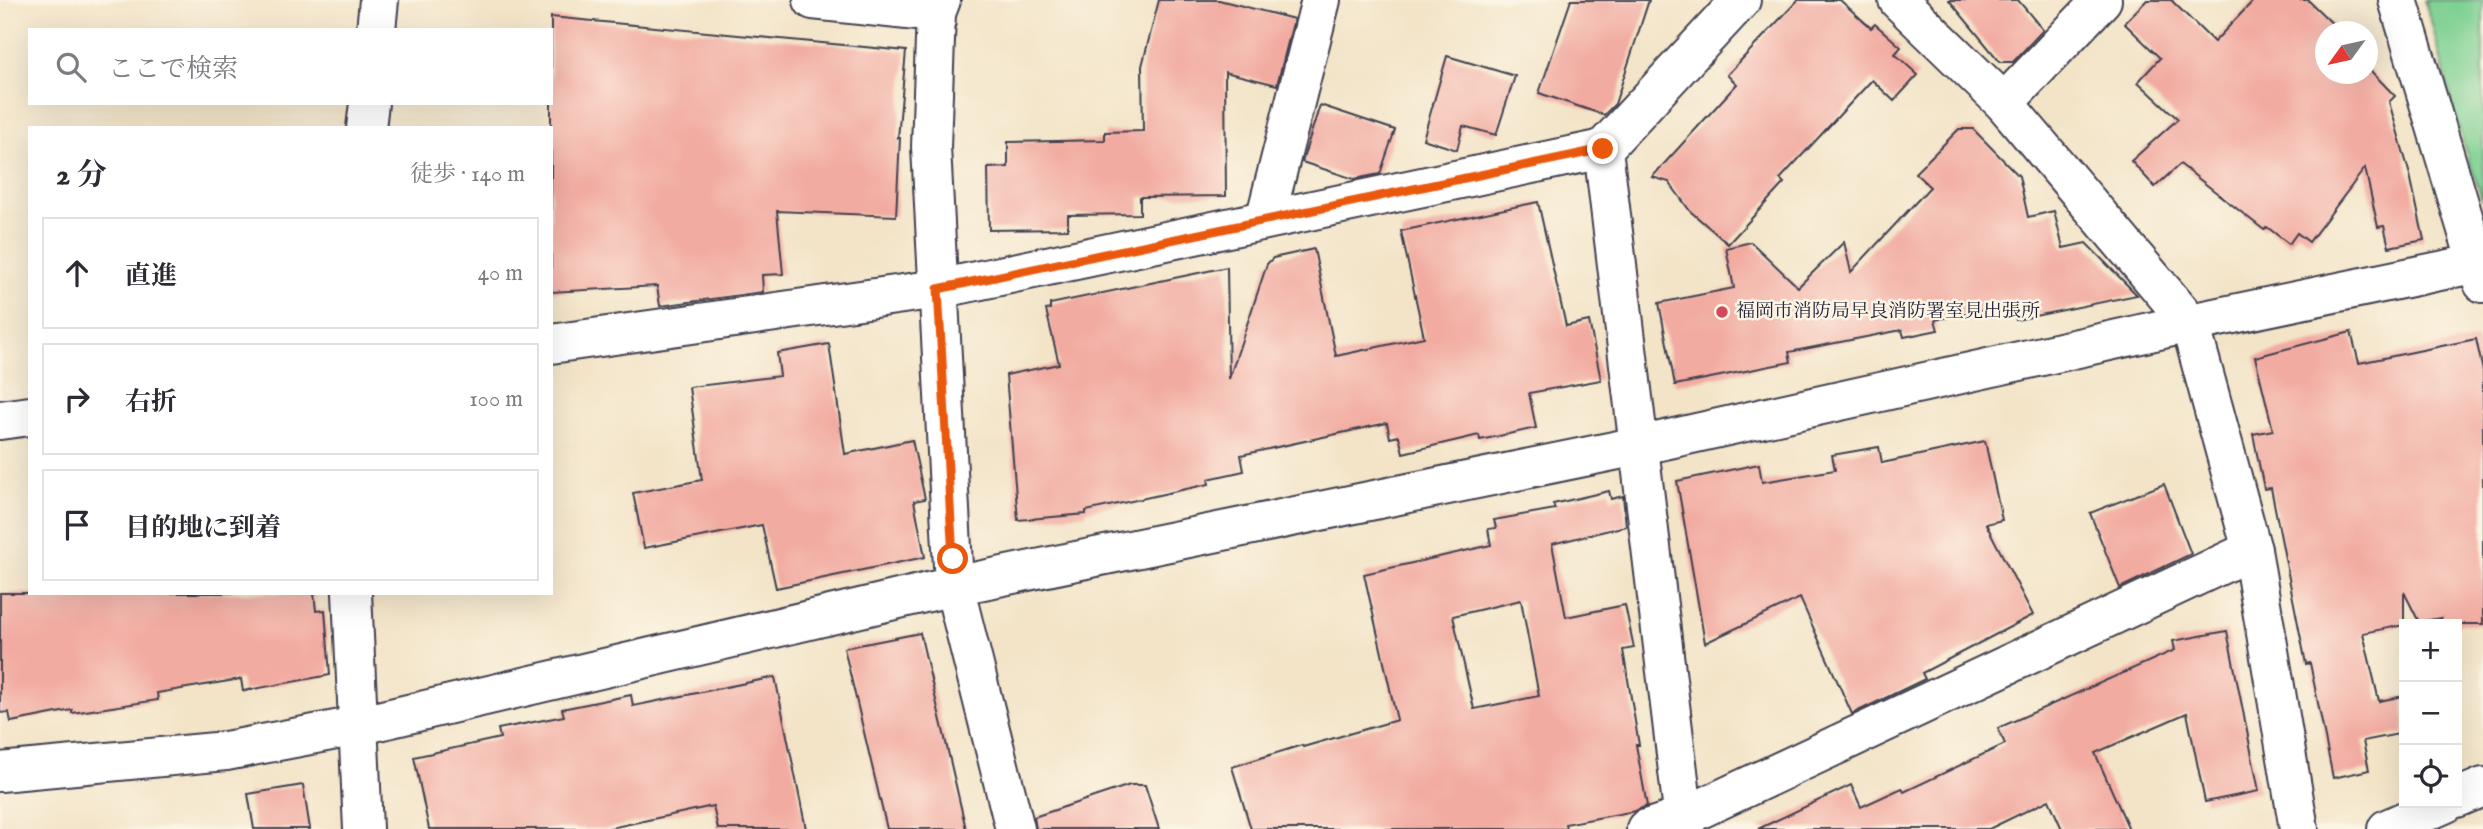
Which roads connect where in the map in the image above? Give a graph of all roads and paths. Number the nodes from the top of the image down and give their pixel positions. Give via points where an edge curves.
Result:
1 (379, 0) edge
2 (813, 0) edge
3 (1321, 0) edge
4 (1741, 0) edge
5 (1898, 0) edge
6 (2102, 0) edge
7 (2398, 0) edge
8 (938, 6) edge
9 (376, 28) edge
10 (2004, 103) junction
11 (369, 105) edge
12 (366, 126) edge
13 (1603, 149) junction
14 (1265, 220) junction
15 (2481, 269) edge
16 (938, 289) junction
17 (2190, 323) junction
18 (553, 344) edge
19 (28, 416) edge
20 (0, 420) edge
21 (1638, 446) junction
22 (2252, 550) junction
23 (954, 586) junction
24 (352, 595) edge
25 (357, 726) junction
26 (0, 772) edge
27 (2483, 787) edge
28 (2462, 796) edge
29 (2435, 808) edge
30 (1684, 823) edge
31 (363, 829) edge
32 (1015, 829) edge
33 (1646, 829) edge
34 (2300, 829) edge
35 (2387, 829) edge

1 - 9 street
2 - 8 street
3 - 14 street
4 - 13 street
5 - 10 street
6 - 10 street
7 - 15 street
8 - 16 street via 931,147
10 - 17 street
11 - 12 street
13 - 14 street
13 - 21 street
14 - 16 street
15 - 17 street
16 - 18 street
16 - 23 street
17 - 21 street
17 - 22 street
19 - 20 street
21 - 23 street
21 - 30 street
22 - 30 street
22 - 34 street
23 - 25 street
23 - 32 street
24 - 25 street
25 - 26 street via 226,751
25 - 31 street
27 - 28 street
29 - 35 street
30 - 33 street

